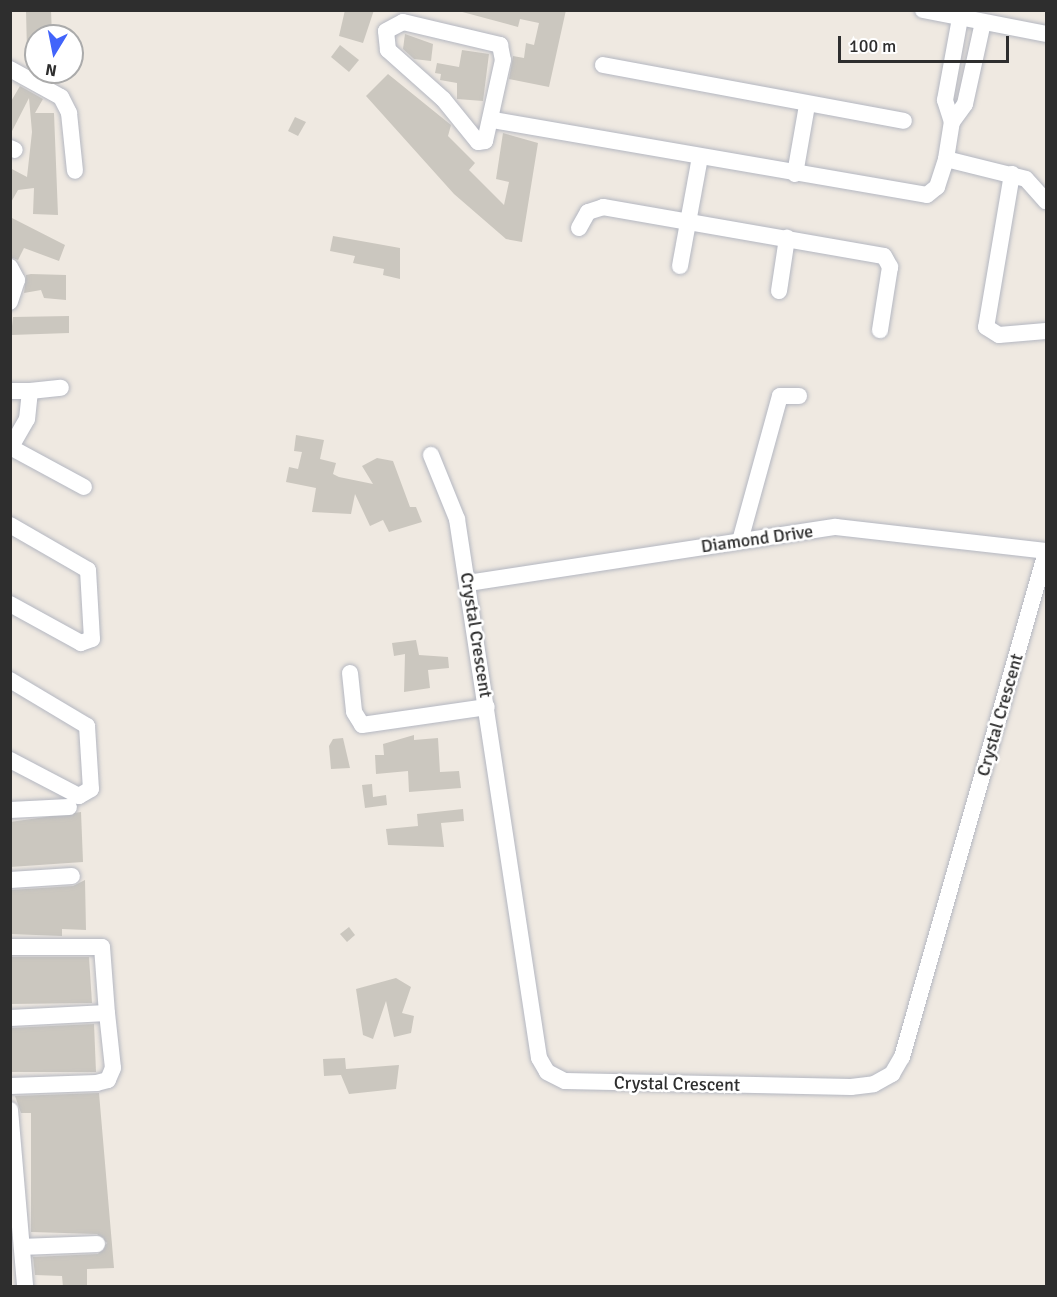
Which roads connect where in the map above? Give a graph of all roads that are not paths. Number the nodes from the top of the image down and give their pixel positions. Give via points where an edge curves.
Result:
1 (923, 10) edge
2 (960, 18) junction
3 (983, 22) junction
4 (1047, 34) edge
5 (603, 65) dead end
6 (10, 69) edge
7 (807, 105) junction
8 (493, 120) junction
9 (904, 121) dead end
10 (952, 122) junction
11 (700, 157) junction
12 (946, 159) junction
13 (75, 171) dead end
14 (795, 174) junction
15 (1012, 174) junction
16 (1047, 201) edge
17 (687, 220) junction
18 (579, 228) dead end
19 (788, 238) junction
20 (680, 266) dead end
21 (10, 267) edge
22 (779, 291) dead end
23 (10, 302) edge
24 (880, 330) dead end
25 (1047, 331) edge
26 (61, 388) dead end
27 (10, 391) edge
28 (30, 391) junction
29 (799, 396) dead end
30 (11, 448) edge
31 (431, 455) dead end
32 (84, 487) dead end
33 (10, 525) edge
34 (740, 541) junction
35 (1047, 552) edge
36 (468, 583) junction
37 (10, 604) edge
38 (350, 673) dead end
39 (10, 680) edge
40 (486, 707) junction
41 (10, 760) edge
42 (69, 807) dead end
43 (10, 810) edge
44 (72, 876) dead end
45 (10, 880) edge
46 (10, 947) edge
47 (107, 1013) junction
48 (10, 1018) edge
49 (10, 1086) edge
50 (10, 1110) edge
51 (12, 1146) edge
52 (97, 1244) dead end
53 (22, 1247) junction
54 (25, 1287) edge

1 - 2 street
2 - 3 street
2 - 10 street via 945,100
3 - 4 street
3 - 10 street via 965,104
5 - 7 street
6 - 13 street via 61,97 69,113
7 - 9 street
7 - 14 street
8 - 8 street via 503,60 497,42 403,22 388,27 388,50 452,108 478,142 486,140
8 - 11 street
10 - 12 street
11 - 14 street
11 - 17 street
12 - 14 street via 937,187 922,196
12 - 15 street
15 - 16 street via 1032,182
15 - 25 street via 986,327 995,335
17 - 18 street via 603,207 588,212
17 - 19 street
17 - 20 street
19 - 22 street
19 - 24 street via 887,258
21 - 23 street via 17,280
26 - 28 street
27 - 28 street
28 - 30 street via 27,419
29 - 34 street via 780,396
30 - 32 street
31 - 36 street, Crystal Crescent via 451,496
33 - 37 street via 88,570 92,639 81,644
34 - 35 street, Diamond Drive via 850,527
34 - 36 street, Diamond Drive
35 - 40 street, Crystal Crescent via 902,1057 892,1074 874,1084 572,1082 547,1072 539,1058
36 - 40 street, Crystal Crescent
38 - 40 street via 354,712 362,725
39 - 41 street via 87,726 91,789 79,796
42 - 43 street
44 - 45 street
46 - 47 street via 102,947
47 - 48 street
47 - 49 street via 113,1068 108,1080
50 - 51 street
51 - 53 street
52 - 53 street
53 - 54 street

